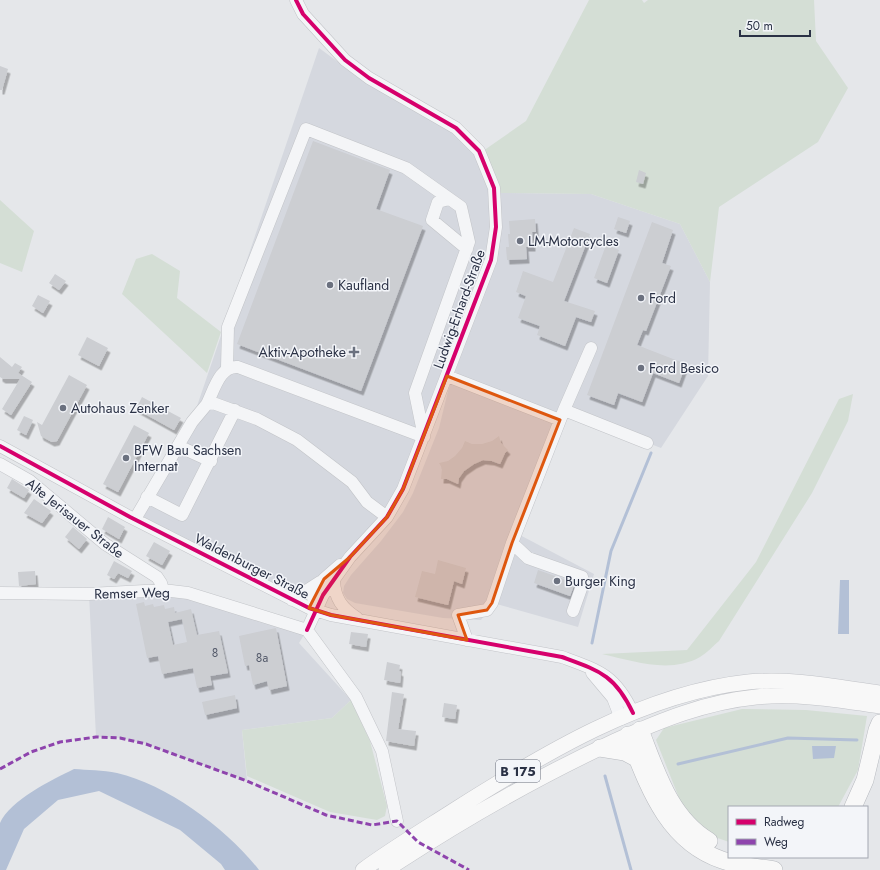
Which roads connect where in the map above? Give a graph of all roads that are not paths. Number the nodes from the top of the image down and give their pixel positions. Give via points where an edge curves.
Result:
1 (296, 0) edge
2 (449, 199) junction
3 (467, 249) junction
4 (591, 348) dead end
5 (227, 368) junction
6 (447, 376) junction
7 (207, 404) junction
8 (235, 410) junction
9 (562, 415) junction
10 (424, 436) junction
11 (647, 443) dead end
12 (0, 446) edge
13 (178, 446) junction
14 (211, 461) junction
15 (0, 464) edge
16 (147, 497) junction
17 (387, 517) junction
18 (135, 519) junction
19 (512, 543) junction
20 (329, 580) junction
21 (163, 590) junction
22 (0, 594) edge
23 (292, 600) junction
24 (312, 609) junction
25 (573, 611) dead end
26 (361, 620) junction
27 (307, 630) junction
28 (467, 640) junction
29 (880, 693) edge
30 (854, 696) junction
31 (880, 706) edge
32 (627, 716) junction
33 (880, 724) edge
34 (634, 732) junction
35 (600, 748) junction
36 (638, 760) junction
37 (852, 806) edge
38 (397, 821) dead end
39 (425, 836) junction
40 (728, 850) edge
41 (363, 870) edge
42 (386, 870) edge
43 (774, 870) edge

1 - 6 street, Ludwig-Erhard-Straße via 303,14 345,60 369,78 456,128 479,151 494,188 496,227 491,260
2 - 3 street via 461,207 469,242
2 - 3 street via 438,202 432,220
2 - 5 street via 406,168 306,128 228,327
3 - 10 street via 414,393
4 - 9 street
5 - 7 street
5 - 10 street via 238,367
6 - 9 street, Ludwig-Erhard-Straße
6 - 10 street, Ludwig-Erhard-Straße
7 - 8 street via 218,404
7 - 13 street via 192,422
8 - 14 street
8 - 17 street via 297,440 352,482 368,502
9 - 11 street, Ludwig-Erhard-Straße
9 - 19 street
10 - 17 street, Ludwig-Erhard-Straße via 406,484
12 - 18 street, Waldenburger Straße
13 - 14 street
13 - 16 street
14 - 16 street via 182,515
15 - 21 street, Alte Jerisauer Straße via 30,481 106,544 157,577
16 - 18 street
17 - 20 street, Ludwig-Erhard-Straße
18 - 23 street, Waldenburger Straße
19 - 25 street via 528,558 582,577 583,583
19 - 28 street via 492,603 487,610 458,615
20 - 23 street
20 - 24 street, Ludwig-Erhard-Straße
20 - 26 street via 342,606
21 - 22 street, Remser Weg via 89,594
21 - 27 street, Remser Weg via 188,593
23 - 24 street, Waldenburger Straße
24 - 26 street, Waldenburger Straße
24 - 27 street
26 - 28 street, Waldenburger Straße
27 - 38 street via 356,697 382,751
28 - 32 street, Waldenburger Straße via 550,654 580,664 599,679
29 - 30 main road, B 175
30 - 31 main road, B 175
30 - 32 main road, B 175 via 791,680 748,682 682,695
30 - 34 main road, B 175 via 737,700 693,710
32 - 34 main road
32 - 39 main road, B 175 via 535,760
33 - 37 highway via 865,780
34 - 35 main road, B 175
34 - 36 highway
34 - 40 highway via 676,812 703,838
35 - 36 highway via 625,752
35 - 39 main road, B 175
36 - 43 highway via 663,813 673,827 691,843 721,860
39 - 41 main road, B 175
39 - 42 main road, B 175

